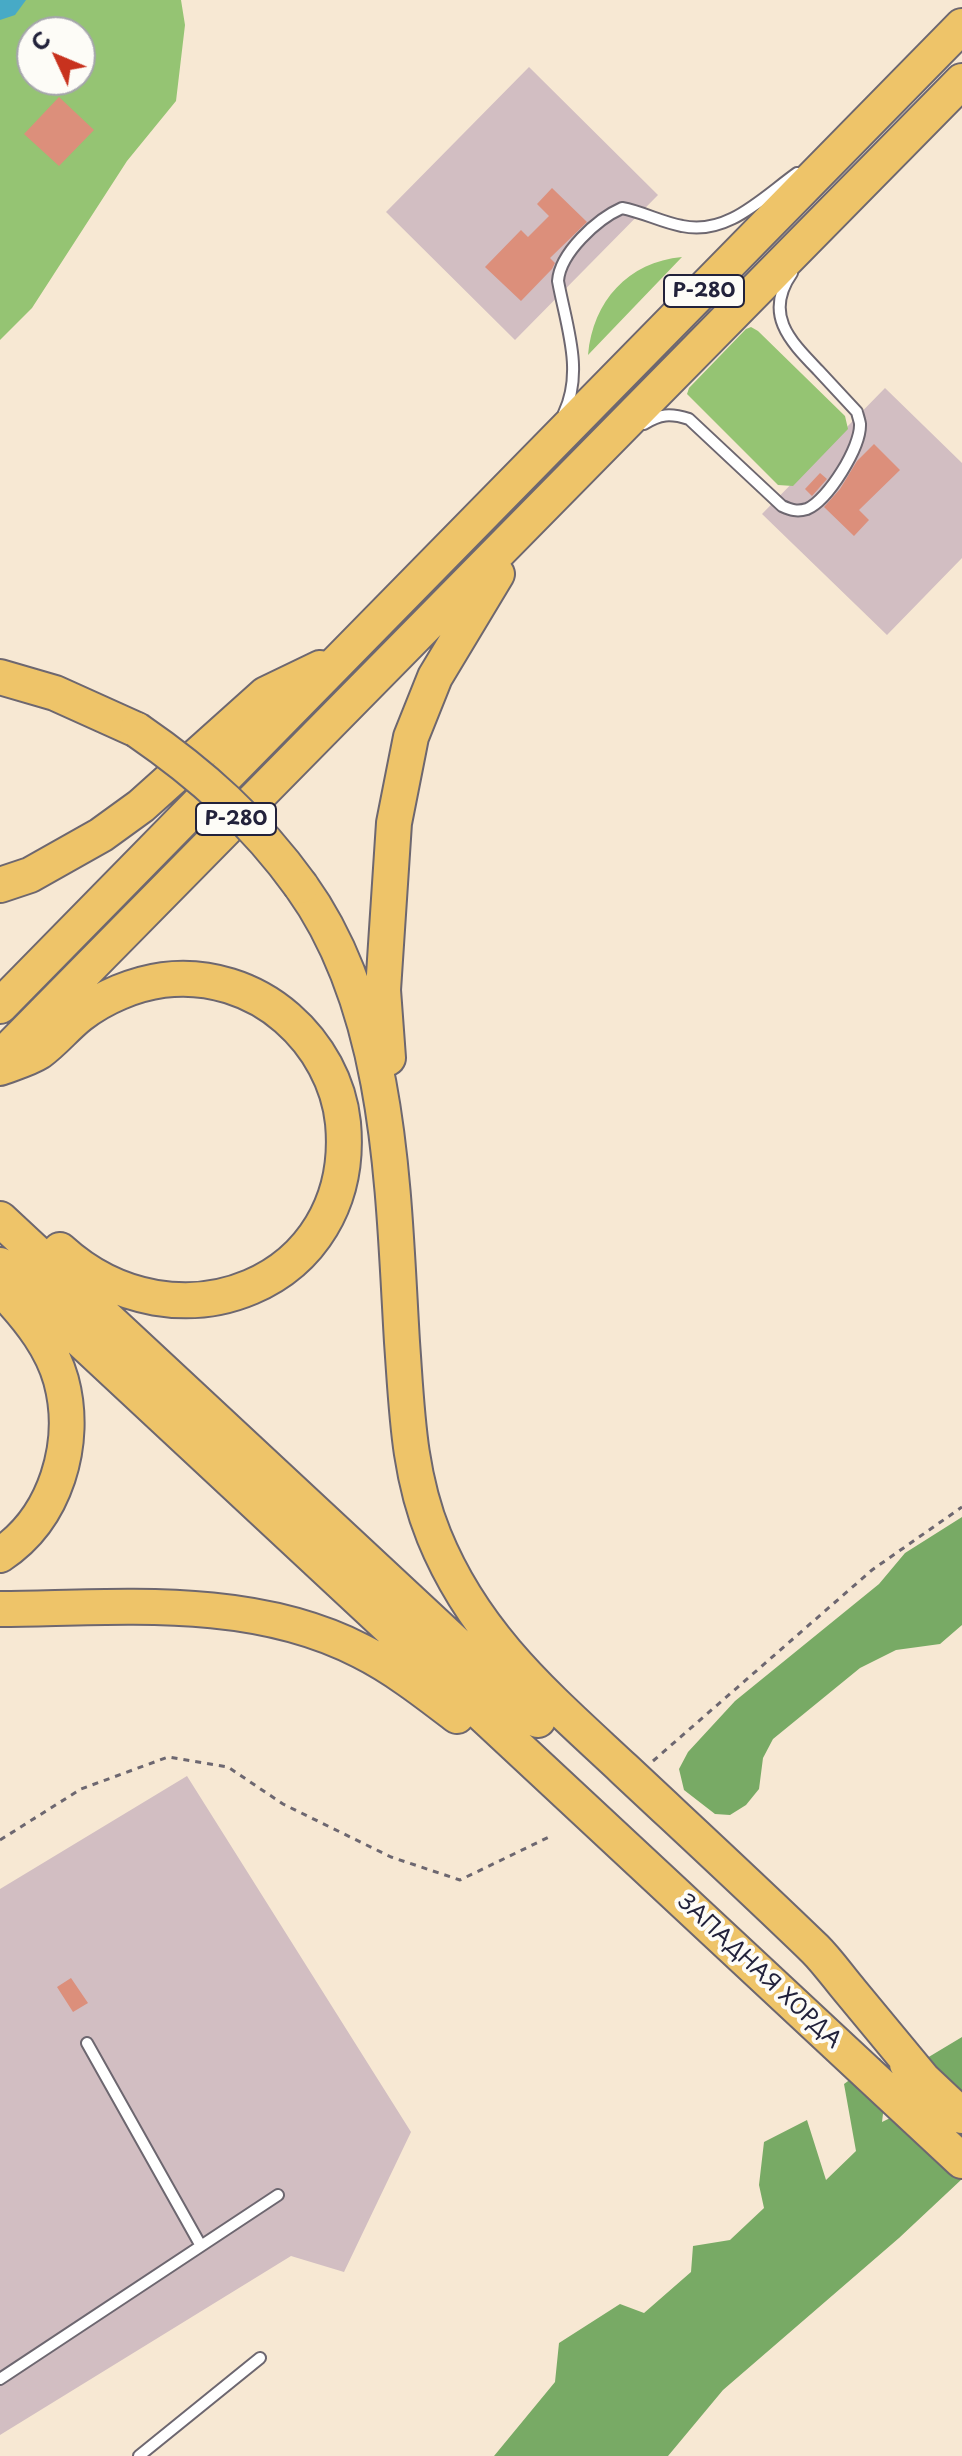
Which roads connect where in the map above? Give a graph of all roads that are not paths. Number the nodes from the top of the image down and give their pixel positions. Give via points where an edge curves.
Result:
1 (962, 26) edge
2 (962, 81) edge
3 (873, 118) junction
4 (813, 161) dead end
5 (801, 170) dead end
6 (835, 211) junction
7 (604, 447) junction
8 (545, 454) junction
9 (525, 527) junction
10 (339, 660) junction
11 (0, 677) edge
12 (0, 885) edge
13 (0, 1006) edge
14 (0, 1058) edge
15 (0, 1069) edge
16 (377, 1075) junction
17 (0, 1201) edge
18 (0, 1219) edge
19 (0, 1265) edge
20 (0, 1288) edge
21 (0, 1555) edge
22 (0, 1609) edge
23 (87, 2043) dead end
24 (923, 2079) junction
25 (962, 2116) edge
26 (952, 2152) edge
27 (278, 2195) dead end
28 (201, 2246) junction
29 (260, 2358) dead end
30 (0, 2379) edge
31 (139, 2456) edge

1 - 3 highway, Р-280
2 - 6 highway, Р-280
3 - 4 lane
3 - 8 highway, Р-280
5 - 8 lane via 729,222 708,229 622,208 605,216 564,258 558,281 574,378 572,396
6 - 7 highway, Р-280
6 - 7 lane via 788,279 780,301 781,324 790,341 857,412 858,437 836,482 813,505 793,511 689,419 674,414 659,415
7 - 9 highway, Р-280
8 - 10 highway, Р-280
9 - 14 highway, Р-280
9 - 16 highway via 435,677 411,737 394,823 383,990 388,1057
10 - 12 highway via 266,694 101,835 30,875
10 - 13 highway, Р-280
11 - 16 highway, bridge via 55,693 137,730 232,804 276,852 336,945
15 - 17 highway via 41,1050 81,1014 123,991 164,980 204,980 260,998 296,1026 332,1080 344,1138 337,1191 316,1232 275,1273 218,1299 170,1302 112,1286
16 - 24 highway via 414,1478 458,1588 530,1682 819,1953
18 - 24 highway, ЗАПАДНАЯ ХОРДА
19 - 26 highway, ЗАПАДНАЯ ХОРДА
20 - 21 highway via 50,1354 61,1379 67,1423 55,1487 25,1534
22 - 26 highway via 179,1608 242,1615 305,1628 361,1651 477,1731 871,2094
23 - 28 lane
24 - 25 highway, ЗАПАДНАЯ ХОРДА
27 - 28 lane
28 - 30 lane
29 - 31 lane

